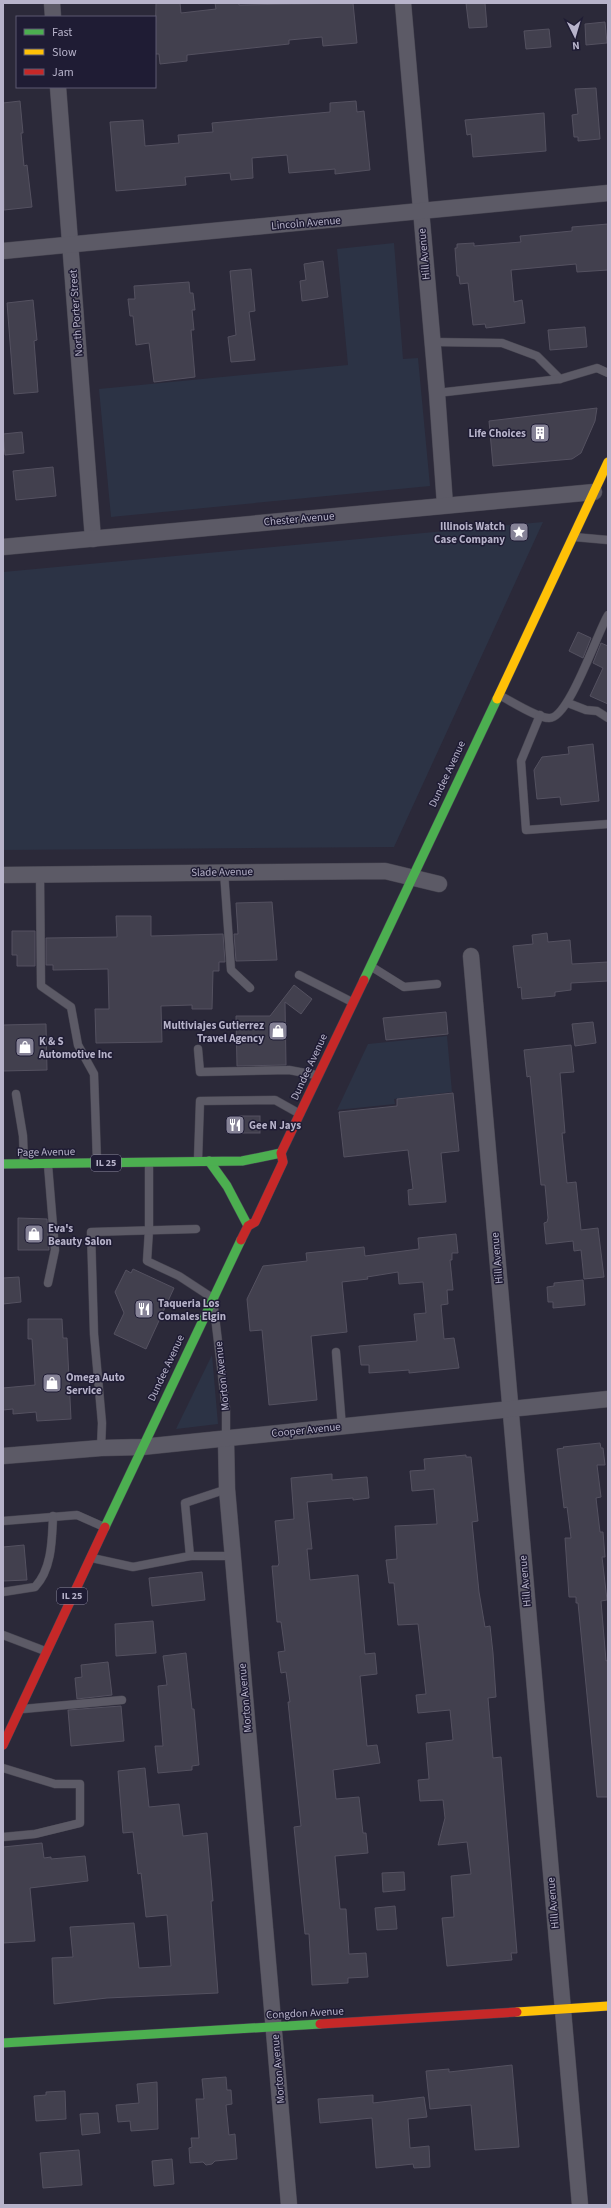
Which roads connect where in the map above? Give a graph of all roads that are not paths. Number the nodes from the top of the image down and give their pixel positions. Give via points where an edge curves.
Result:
1 (52, 3) edge
2 (402, 3) edge
3 (53, 16) edge
4 (58, 88) edge
5 (608, 193) edge
6 (421, 213) junction
7 (71, 245) junction
8 (3, 252) edge
9 (432, 342) junction
10 (608, 373) edge
11 (560, 379) junction
12 (437, 393) junction
13 (608, 462) edge
14 (594, 492) junction
15 (445, 505) junction
16 (573, 537) junction
17 (93, 538) junction
18 (608, 540) edge
19 (3, 547) edge
20 (608, 615) edge
21 (498, 695) junction
22 (568, 703) junction
23 (540, 715) junction
24 (608, 718) edge
25 (608, 824) edge
26 (224, 872) junction
27 (40, 874) junction
28 (3, 875) edge
29 (413, 879) junction
30 (439, 884) dead end
31 (471, 956) dead end
32 (370, 966) junction
33 (299, 974) dead end
34 (437, 984) dead end
35 (250, 988) dead end
36 (353, 1002) junction
37 (198, 1049) dead end
38 (319, 1076) junction
39 (16, 1094) dead end
40 (301, 1115) junction
41 (281, 1153) junction
42 (198, 1161) junction
43 (209, 1161) junction
44 (148, 1162) junction
45 (97, 1163) junction
46 (3, 1164) edge
47 (24, 1164) junction
48 (48, 1164) junction
49 (248, 1226) junction
50 (196, 1229) dead end
51 (150, 1230) junction
52 (48, 1283) dead end
53 (213, 1298) junction
54 (336, 1352) dead end
55 (608, 1399) edge
56 (510, 1409) junction
57 (342, 1427) junction
58 (226, 1439) junction
59 (142, 1447) junction
60 (101, 1448) junction
61 (3, 1456) edge
62 (227, 1489) junction
63 (53, 1516) junction
64 (3, 1521) edge
65 (104, 1527) junction
66 (190, 1556) junction
67 (232, 1556) junction
68 (90, 1557) junction
69 (3, 1592) edge
70 (3, 1635) edge
71 (46, 1651) junction
72 (122, 1700) dead end
73 (20, 1710) junction
74 (3, 1745) edge
75 (3, 1768) edge
76 (3, 1837) edge
77 (608, 2006) edge
78 (563, 2009) junction
79 (274, 2027) junction
80 (3, 2042) edge
81 (289, 2205) edge
82 (580, 2205) edge

1 - 3 street
2 - 6 street, Hill Avenue
4 - 7 street, North Porter Street
5 - 6 street, Lincoln Avenue
6 - 7 street, Lincoln Avenue
6 - 9 street, Hill Avenue
7 - 8 street, Lincoln Avenue
7 - 17 street, North Porter Street
9 - 11 lane via 502,343 537,356
9 - 12 street, Hill Avenue
10 - 11 lane via 597,368
11 - 12 lane
12 - 15 street, Hill Avenue
13 - 14 main road, Dundee Avenue
14 - 15 street, Chester Avenue
14 - 16 main road, Dundee Avenue
15 - 17 street, Chester Avenue
16 - 18 lane
16 - 21 main road, Dundee Avenue
17 - 19 street, Chester Avenue
20 - 22 lane
21 - 23 lane
21 - 29 main road, Dundee Avenue
22 - 23 lane via 558,716 549,718
22 - 24 lane via 597,711
23 - 25 lane via 521,761 526,830
26 - 27 street, Slade Avenue
26 - 29 street, Slade Avenue via 385,871
26 - 35 lane via 231,970
27 - 28 street, Slade Avenue
27 - 45 lane via 41,986 71,1007 78,1045 94,1074
29 - 30 street, Slade Avenue
29 - 32 main road, Dundee Avenue
31 - 56 street, Hill Avenue
32 - 34 lane via 404,987
32 - 36 main road, Dundee Avenue
33 - 36 lane
36 - 38 main road, Dundee Avenue
37 - 38 lane via 200,1072 289,1070
38 - 40 main road, Dundee Avenue
39 - 47 lane via 23,1136
40 - 41 main road, Dundee Avenue
40 - 42 lane via 275,1100 200,1101
41 - 43 main road, Page Avenue via 242,1161
41 - 49 main road, Dundee Avenue / IL 25 via 283,1162 255,1222
42 - 43 main road, Page Avenue / IL 25
42 - 44 main road, Page Avenue / IL 25
43 - 49 main road via 227,1186
44 - 45 main road, Page Avenue / IL 25
44 - 51 lane
45 - 48 main road, Page Avenue / IL 25
46 - 47 main road, Page Avenue / IL 25
47 - 48 main road, Page Avenue / IL 25
48 - 52 lane via 55,1250
49 - 53 main road, Dundee Avenue / IL 25
50 - 51 lane
51 - 53 lane via 147,1261 179,1276
51 - 60 lane via 91,1232 94,1334 102,1423
53 - 58 lane, Morton Avenue via 225,1401
53 - 59 main road, Dundee Avenue / IL 25
54 - 57 lane
55 - 56 street, Cooper Avenue
56 - 57 street, Cooper Avenue
56 - 78 street, Hill Avenue
57 - 58 street, Cooper Avenue
58 - 59 street, Cooper Avenue
58 - 62 street, Morton Avenue
59 - 60 street, Cooper Avenue
59 - 65 main road, Dundee Avenue / IL 25
60 - 61 street, Cooper Avenue
62 - 66 lane via 185,1503
62 - 67 street, Morton Avenue
63 - 64 lane
63 - 65 lane via 78,1514
63 - 69 lane via 50,1550 43,1577 35,1587
65 - 68 main road, Dundee Avenue / IL 25
66 - 67 lane
66 - 68 lane via 133,1567
67 - 79 street, Morton Avenue
68 - 71 main road, Dundee Avenue / IL 25
70 - 71 lane
71 - 73 main road, Dundee Avenue / IL 25
72 - 73 lane
73 - 74 main road, Dundee Avenue / IL 25
75 - 76 lane via 55,1784 80,1784 80,1823 35,1834
77 - 78 main road, Congdon Avenue
78 - 79 main road, Congdon Avenue
78 - 82 street, Hill Avenue
79 - 80 main road, Congdon Avenue
79 - 81 street, Morton Avenue

